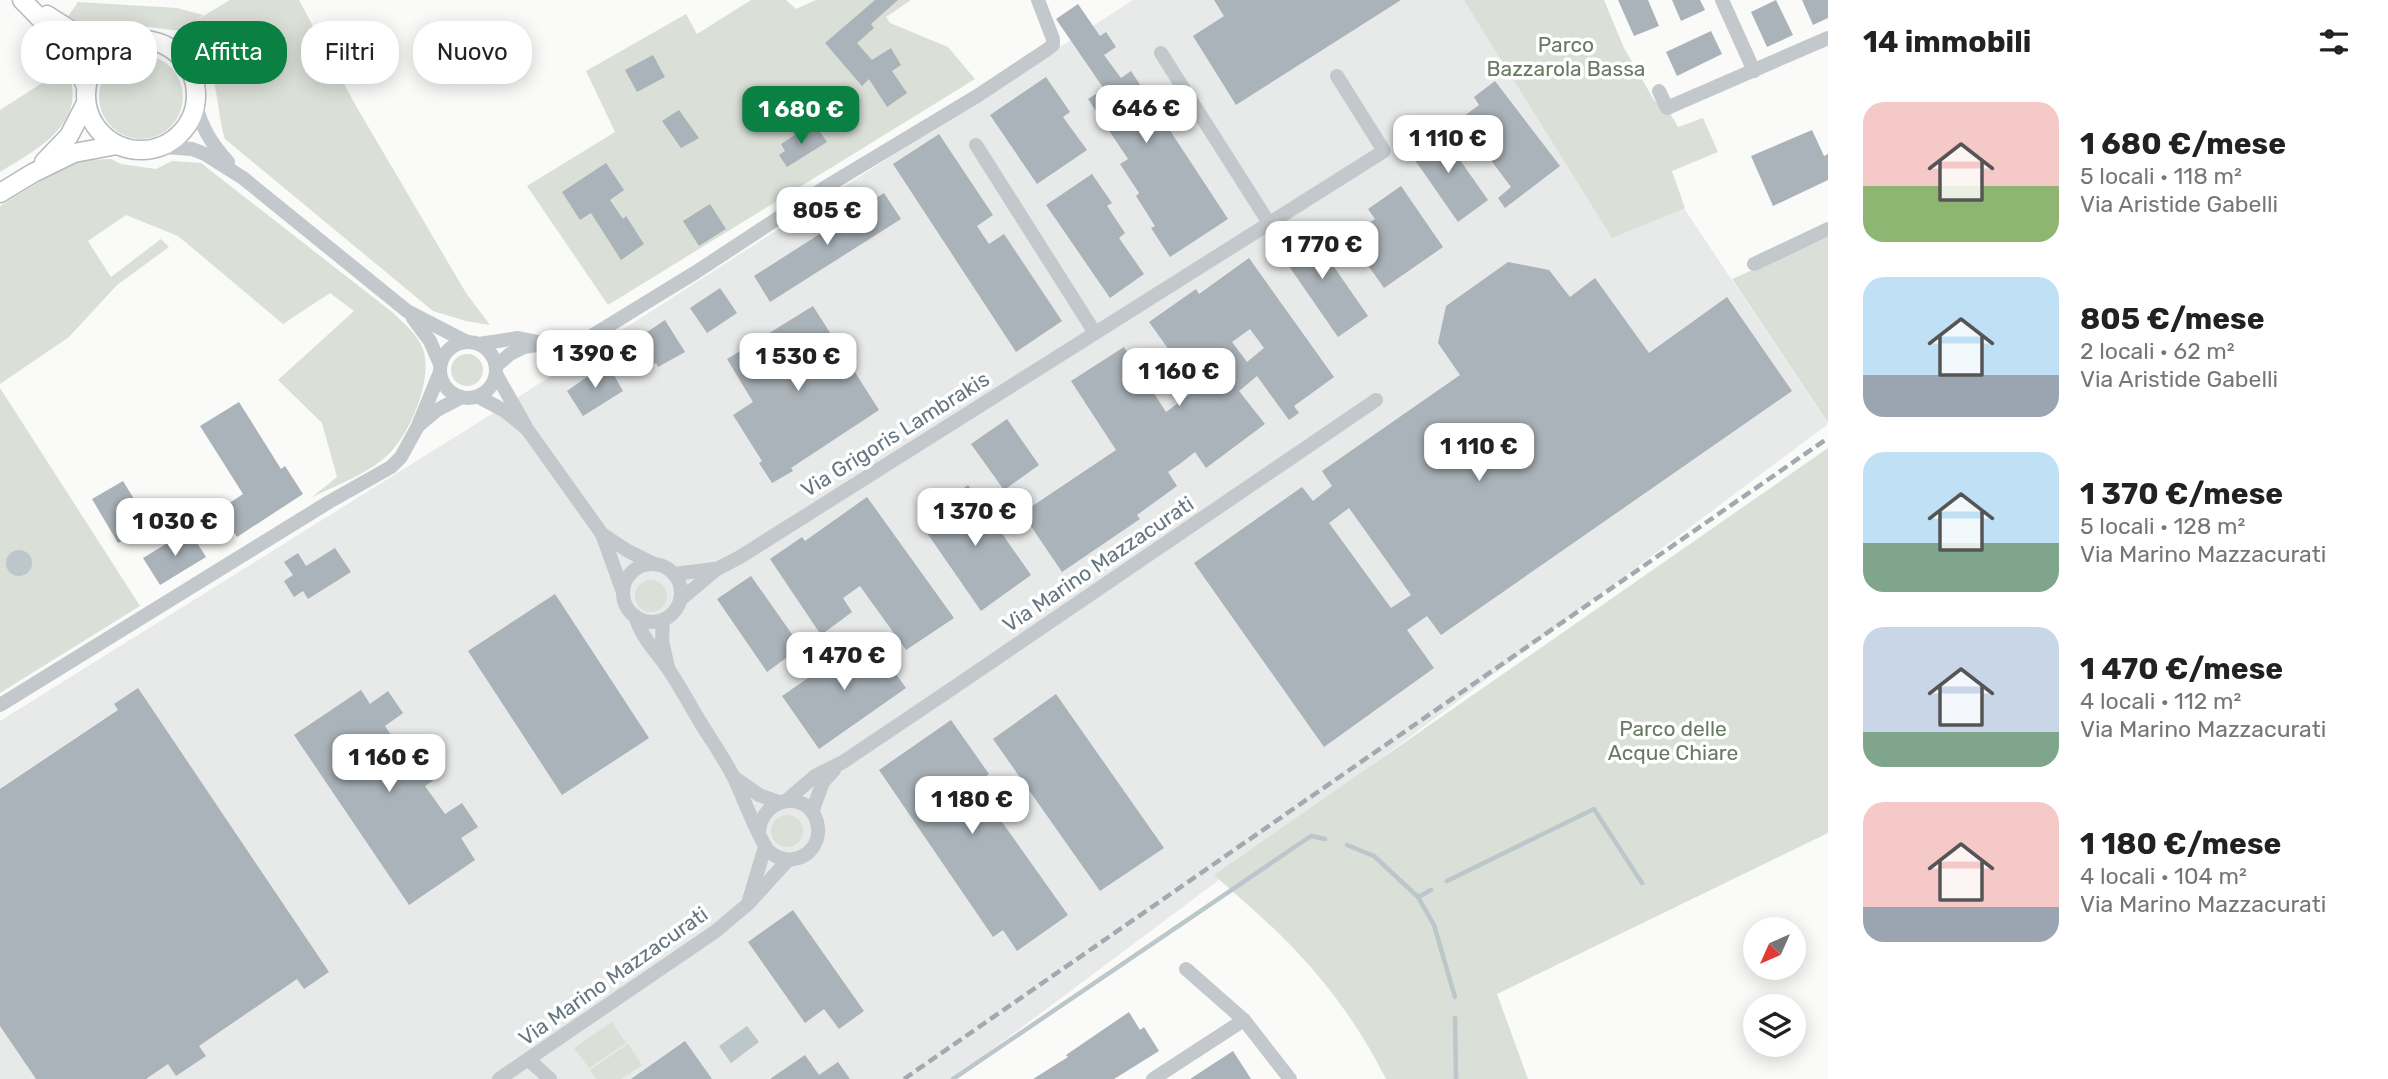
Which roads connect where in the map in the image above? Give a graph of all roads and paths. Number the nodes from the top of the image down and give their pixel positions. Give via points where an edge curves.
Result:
1 (1038, 0) edge
2 (1721, 0) edge
3 (25, 3) edge
4 (55, 21) edge
5 (1828, 38) edge
6 (157, 42) edge
7 (1161, 52) dead end
8 (1754, 71) junction
9 (1338, 76) dead end
10 (90, 84) edge
11 (1659, 91) dead end
12 (86, 94) junction
13 (196, 105) junction
14 (117, 145) junction
15 (976, 145) dead end
16 (163, 147) junction
17 (33, 173) junction
18 (243, 178) junction
19 (0, 193) edge
20 (1269, 223) junction
21 (1828, 229) edge
22 (1754, 264) dead end
23 (408, 311) junction
24 (1095, 333) junction
25 (473, 343) junction
26 (542, 344) junction
27 (440, 368) junction
28 (496, 370) junction
29 (479, 397) junction
30 (460, 398) junction
31 (1376, 400) dead end
32 (418, 426) junction
33 (527, 429) junction
34 (602, 534) junction
35 (654, 564) junction
36 (717, 569) junction
37 (674, 574) junction
38 (623, 592) junction
39 (680, 600) junction
40 (635, 616) junction
41 (663, 620) junction
42 (668, 668) junction
43 (0, 705) edge
44 (843, 762) junction
45 (734, 777) junction
46 (783, 801) junction
47 (812, 812) junction
48 (759, 831) junction
49 (765, 847) junction
50 (788, 860) junction
51 (748, 904) junction
52 (1186, 969) dead end
53 (1244, 1020) junction
54 (529, 1060) junction
55 (544, 1077) edge
56 (499, 1079) edge
57 (1153, 1079) edge
58 (1290, 1079) edge

1 - 26 street via 1053,39 1045,51 590,337 556,346
2 - 8 street
3 - 4 main road
3 - 12 main road via 66,45
5 - 8 street
6 - 13 main road via 183,58 192,72
7 - 20 street
8 - 11 street via 1667,108
9 - 20 street, Via Grigoris Lambrakis via 1384,151
10 - 12 main road
12 - 14 main road via 96,128
12 - 17 main road via 69,136
13 - 16 main road via 185,130
13 - 18 street via 210,142
14 - 16 main road via 148,151
14 - 17 main road via 74,153
15 - 24 street
16 - 18 street via 205,154
17 - 19 main road
18 - 23 street
20 - 24 street, Via Grigoris Lambrakis
21 - 22 street
23 - 25 street
23 - 27 street via 430,341
24 - 36 street, Via Grigoris Lambrakis
25 - 26 street via 518,338
25 - 27 street via 450,348
25 - 28 street via 493,357
26 - 28 street via 517,350
27 - 30 street via 446,388
27 - 32 street
28 - 29 street via 490,388
28 - 33 street
29 - 30 street
29 - 33 street
30 - 32 street
31 - 44 street, Via Marino Mazzacurati
32 - 43 street via 391,467
33 - 34 street
34 - 35 street
34 - 38 street
35 - 37 street
35 - 38 street via 636,568
36 - 37 street, Via Grigoris Lambrakis
36 - 39 street, Via Grigoris Lambrakis
37 - 39 street
38 - 40 street
39 - 41 street
40 - 41 street
40 - 42 street via 647,644
41 - 42 street
42 - 45 street
44 - 46 street, Via Marino Mazzacurati via 815,776
44 - 47 street, Via Marino Mazzacurati via 823,782
45 - 46 street via 759,795
45 - 48 street
46 - 47 street via 796,802
46 - 48 street, Via Marino Mazzacurati via 765,813
47 - 50 street, Via Marino Mazzacurati via 818,828 815,844 803,856
48 - 49 street
49 - 50 street
49 - 51 street
50 - 51 street, Via Marino Mazzacurati
51 - 54 street, Via Marino Mazzacurati
52 - 53 street
53 - 57 street
53 - 58 street
54 - 55 street
54 - 56 street, Via Marino Mazzacurati

